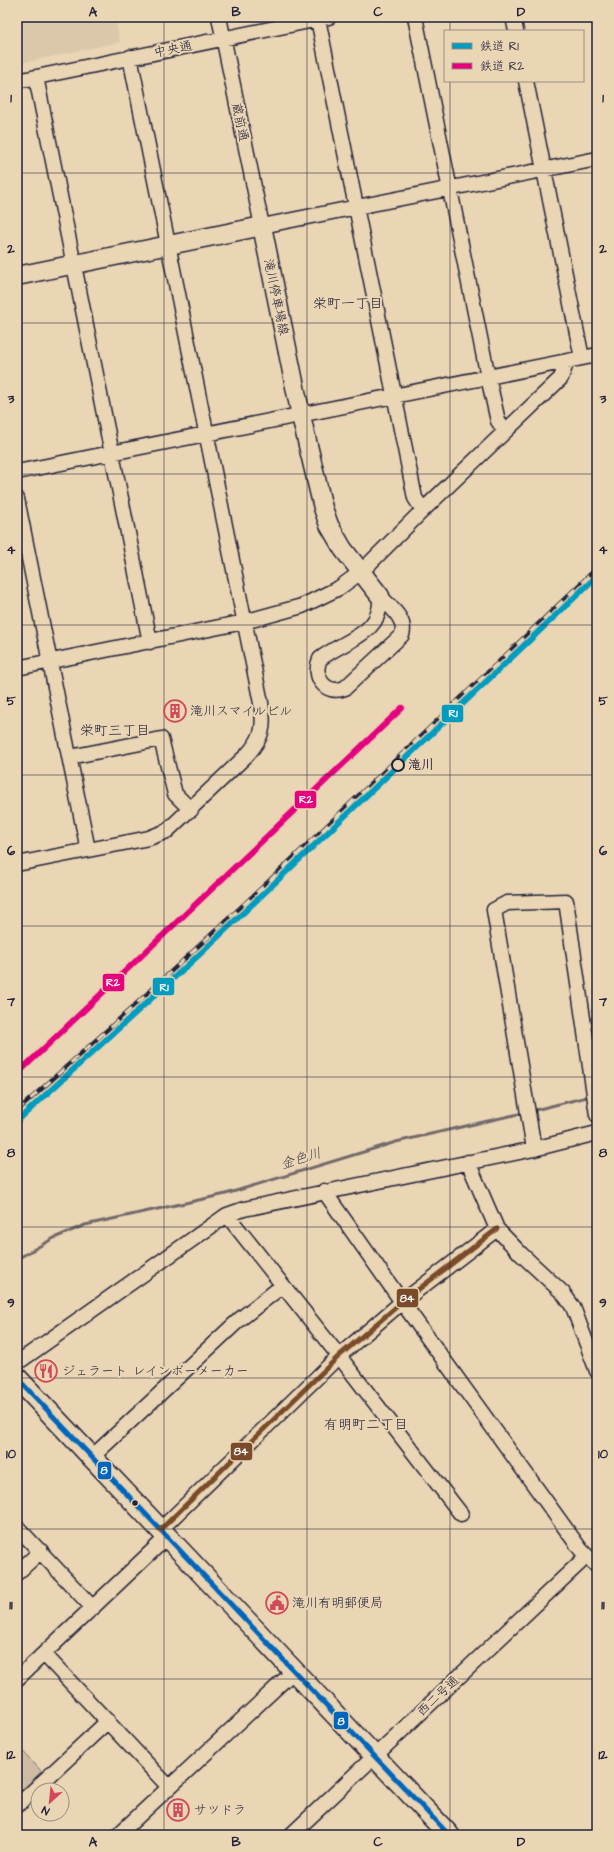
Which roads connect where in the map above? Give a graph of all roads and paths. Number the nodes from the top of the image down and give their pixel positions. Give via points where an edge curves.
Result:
1 (219, 17) edge
2 (415, 17) edge
3 (513, 17) edge
4 (323, 18) edge
5 (298, 20) edge
6 (516, 30) edge
7 (224, 40) junction
8 (130, 57) junction
9 (36, 77) junction
10 (17, 80) edge
11 (526, 82) edge
12 (597, 159) edge
13 (544, 170) junction
14 (449, 189) junction
15 (356, 208) junction
16 (262, 226) junction
17 (168, 246) junction
18 (74, 264) junction
19 (17, 276) edge
20 (597, 355) edge
21 (582, 358) junction
22 (567, 361) junction
23 (488, 377) junction
24 (395, 396) junction
25 (301, 416) junction
26 (505, 431) junction
27 (207, 434) junction
28 (112, 453) junction
29 (17, 472) edge
30 (17, 499) edge
31 (423, 510) junction
32 (361, 572) junction
33 (380, 596) junction
34 (392, 609) junction
35 (244, 622) junction
36 (370, 629) junction
37 (150, 642) junction
38 (50, 662) junction
39 (17, 668) edge
40 (70, 756) junction
41 (190, 810) junction
42 (88, 850) junction
43 (17, 864) edge
44 (597, 1115) edge
45 (597, 1132) edge
46 (534, 1149) junction
47 (468, 1162) junction
48 (324, 1191) junction
49 (227, 1215) junction
50 (497, 1229) junction
51 (282, 1286) junction
52 (402, 1302) junction
53 (339, 1356) junction
54 (17, 1363) edge
55 (597, 1371) edge
56 (17, 1378) edge
57 (92, 1457) junction
58 (461, 1514) dead end
59 (17, 1528) edge
60 (164, 1534) junction
61 (41, 1551) junction
62 (592, 1561) edge
63 (17, 1573) edge
64 (93, 1608) junction
65 (44, 1654) junction
66 (294, 1670) junction
67 (17, 1679) edge
68 (108, 1721) junction
69 (374, 1756) junction
70 (169, 1787) junction
71 (17, 1806) edge
72 (118, 1835) edge
73 (291, 1835) edge
74 (449, 1835) edge

1 - 7 street, 蔵前通
2 - 14 street
3 - 6 street
4 - 5 street, 中央通
4 - 15 street
5 - 7 street, 中央通
7 - 8 street, 中央通
7 - 16 street, 蔵前通
8 - 9 street, 中央通
8 - 17 street
9 - 10 street, 中央通
9 - 18 street
11 - 13 street
12 - 13 street
13 - 14 street
13 - 21 street
14 - 15 street
14 - 23 street
15 - 16 street
15 - 24 street
16 - 17 main road
16 - 25 main road, 滝川停車場線
17 - 18 main road
17 - 27 street
18 - 19 main road
18 - 28 street
20 - 21 street
21 - 22 street
22 - 23 street
22 - 26 street via 561,378
23 - 24 street
23 - 26 street via 498,421
24 - 25 street
24 - 31 street via 415,498
25 - 27 street
25 - 32 main road, 滝川停車場線 via 329,525
26 - 31 street
27 - 28 street
27 - 35 street
28 - 29 street
28 - 37 street
30 - 38 street
31 - 32 street
32 - 33 main road, 滝川停車場線
32 - 35 street via 339,588 302,606
33 - 34 street
33 - 36 street via 378,617
34 - 36 street
34 - 36 street via 402,621 402,635 344,688 331,690 322,684 317,676 316,666 320,659
35 - 37 street
35 - 41 street via 264,718 263,730 256,745 247,755
37 - 38 street
38 - 39 street
38 - 40 street
40 - 41 street via 161,739 175,794
40 - 42 street
41 - 42 street via 167,832 160,835
42 - 43 street
44 - 46 street via 566,901 507,903 494,910
45 - 46 street
46 - 47 street
47 - 48 street
47 - 50 street
48 - 49 street
48 - 52 street
49 - 51 street
49 - 54 street
50 - 52 street
50 - 55 street via 563,1293 573,1307
51 - 53 street
51 - 57 street via 239,1320
52 - 53 street
52 - 62 street
53 - 58 street
53 - 60 street
56 - 57 highway
57 - 60 highway
59 - 61 street
60 - 64 street
60 - 66 highway
61 - 63 street
61 - 64 street
62 - 69 street, 西二号通
64 - 65 street
65 - 67 street
65 - 68 street
66 - 69 highway
66 - 70 street
68 - 70 street
68 - 71 street
69 - 73 street, 西二号通
69 - 74 highway
70 - 72 street

